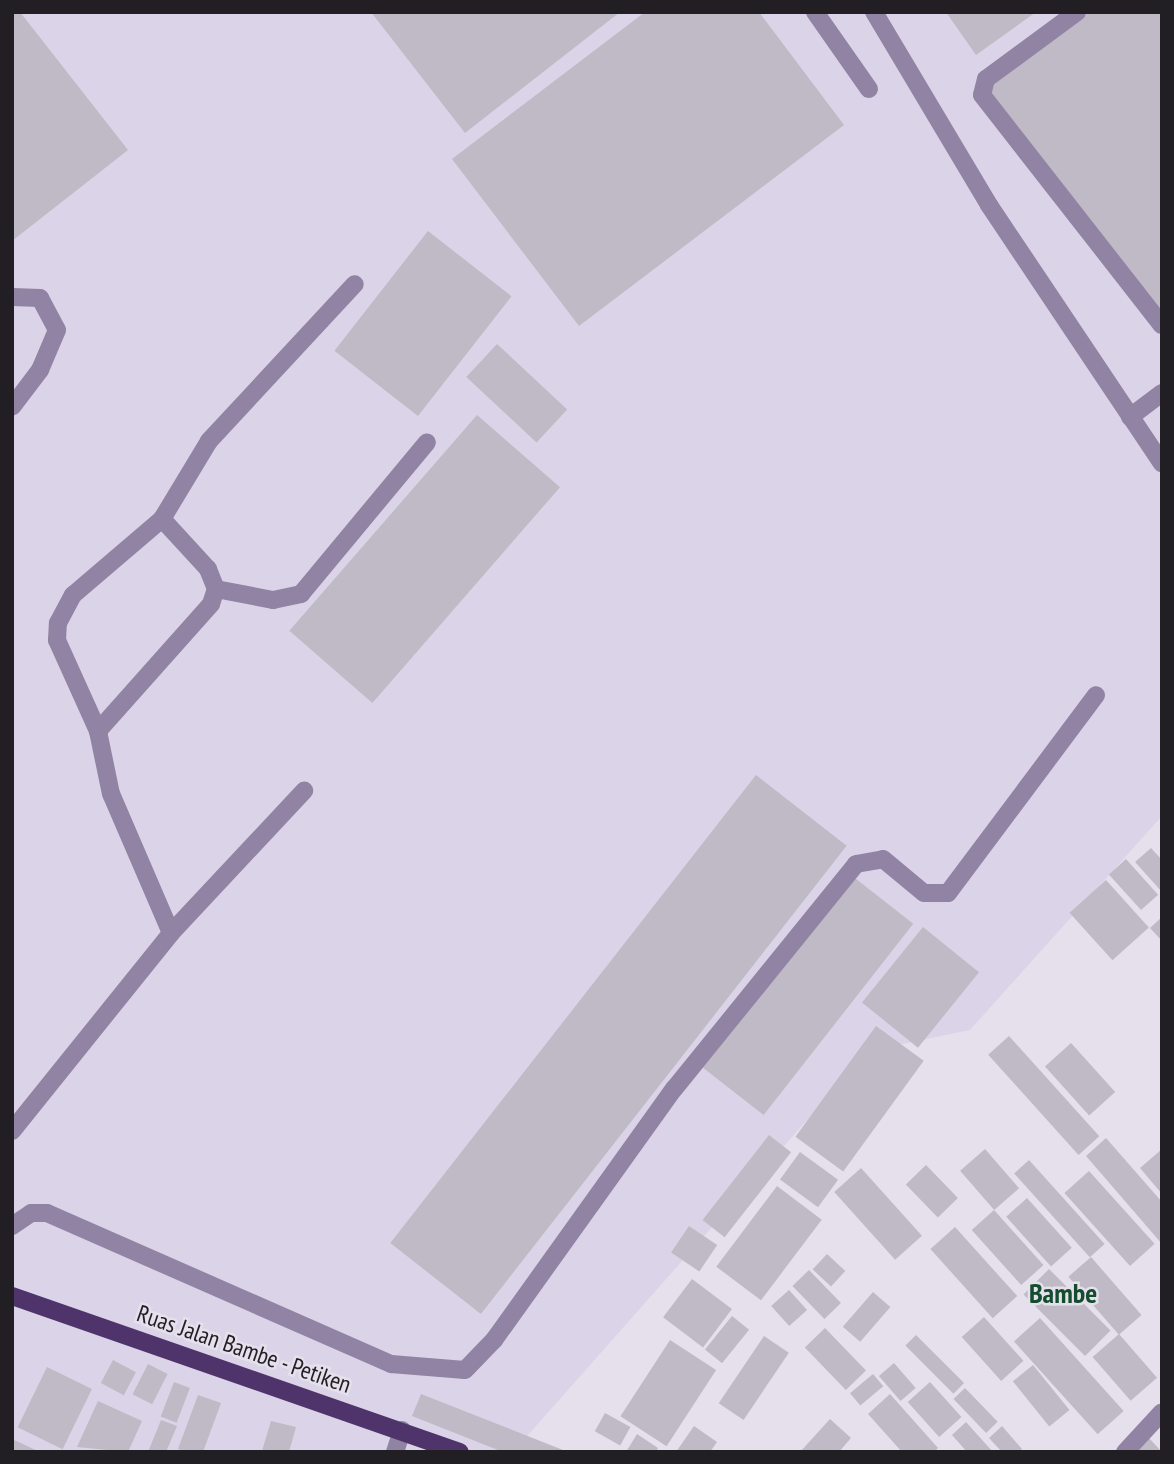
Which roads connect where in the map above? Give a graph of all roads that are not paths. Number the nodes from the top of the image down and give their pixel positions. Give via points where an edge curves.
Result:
1 (815, 12) edge
2 (874, 12) edge
3 (1077, 12) edge
4 (869, 89) dead end
5 (355, 284) dead end
6 (12, 297) edge
7 (1162, 325) edge
8 (1162, 393) edge
9 (12, 407) edge
10 (1130, 417) junction
11 (427, 442) dead end
12 (1162, 463) edge
13 (162, 519) junction
14 (216, 589) junction
15 (1096, 695) dead end
16 (98, 731) junction
17 (304, 791) dead end
18 (171, 933) junction
19 (12, 1131) edge
20 (12, 1227) edge
21 (12, 1296) edge
22 (1162, 1412) edge
23 (402, 1430) junction
24 (395, 1452) edge
25 (460, 1452) edge
26 (1125, 1452) edge

1 - 4 street
2 - 10 street via 989,205
3 - 7 street via 986,79 982,95
5 - 13 street via 209,441
6 - 9 street via 40,298 57,330 40,370
8 - 10 street
10 - 12 street
11 - 14 street via 300,594 273,600
13 - 14 street via 208,569
13 - 16 street via 73,595 58,623 57,640
14 - 16 street via 211,604
15 - 20 street via 948,893 924,893 883,859 856,864 674,1089 494,1339 465,1370 391,1364 47,1213 31,1213
16 - 18 street via 111,794
17 - 18 street
18 - 19 street
21 - 23 main road, Ruas Jalan Bambe - Petiken
22 - 26 street
23 - 24 street
23 - 25 main road, Ruas Jalan Bambe - Petiken

